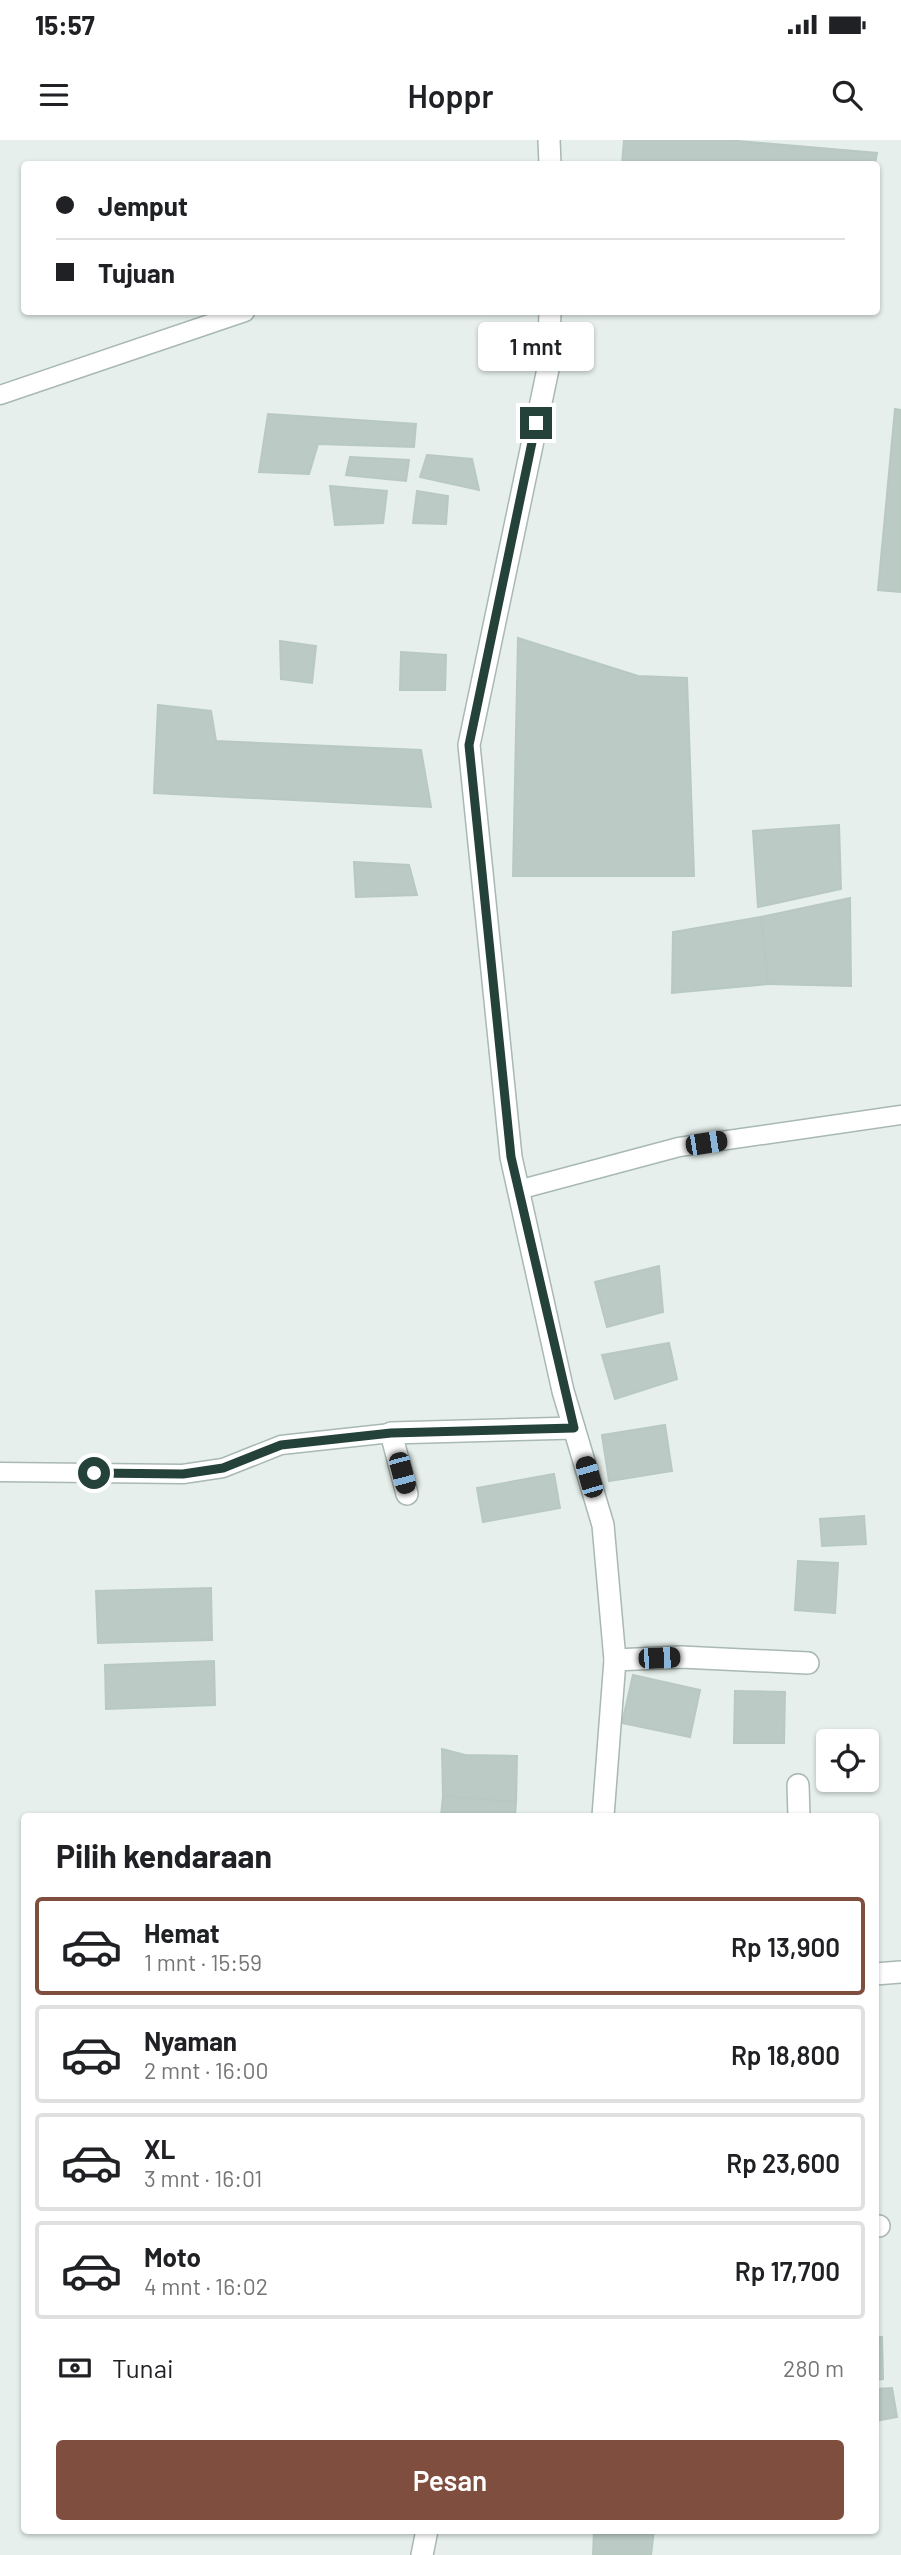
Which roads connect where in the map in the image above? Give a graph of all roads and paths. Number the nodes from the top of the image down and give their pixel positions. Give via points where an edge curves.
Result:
1 (549, 140) edge
2 (550, 161) edge
3 (236, 315) edge
4 (550, 315) edge
5 (0, 395) edge
6 (900, 1116) edge
7 (518, 1190) junction
8 (574, 1428) junction
9 (391, 1433) junction
10 (0, 1472) edge
11 (407, 1494) dead end
12 (615, 1660) junction
13 (808, 1663) dead end
14 (798, 1784) dead end
15 (603, 1813) edge
16 (799, 1813) edge
17 (901, 1972) edge
18 (879, 1974) edge
19 (426, 2534) edge
20 (422, 2555) edge

1 - 2 street
3 - 5 lane
4 - 7 street via 548,369 469,745
6 - 7 lane via 679,1147
7 - 8 street
8 - 9 street
8 - 12 street via 603,1525
9 - 10 lane via 281,1445 223,1468 183,1474
9 - 11 street
12 - 13 street via 681,1657
12 - 15 street
14 - 16 street
17 - 18 street
19 - 20 street

